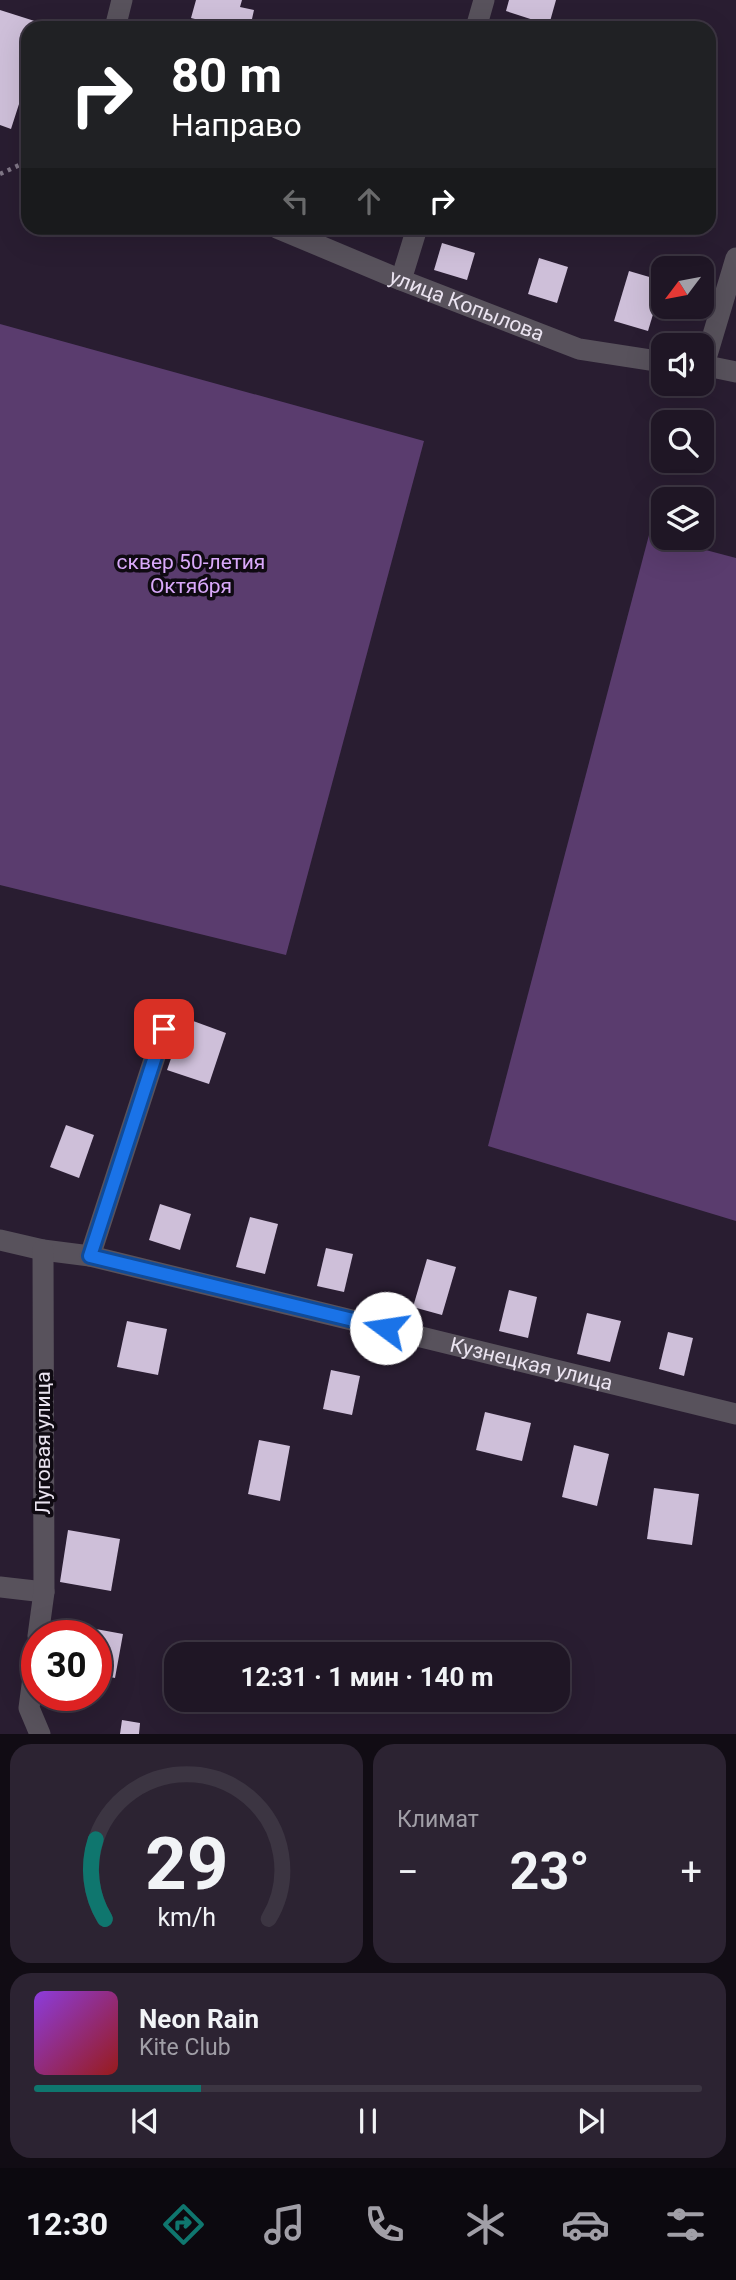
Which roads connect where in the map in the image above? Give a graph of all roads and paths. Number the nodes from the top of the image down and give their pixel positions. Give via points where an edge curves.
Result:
1 (122, 0) edge
2 (484, 0) edge
3 (117, 21) edge
4 (478, 21) edge
5 (21, 164) edge
6 (0, 174) edge
7 (294, 235) edge
8 (415, 235) edge
9 (736, 258) edge
10 (401, 280) junction
11 (713, 333) edge
12 (651, 360) edge
13 (714, 367) edge
14 (736, 372) edge
15 (164, 1029) dead end
16 (0, 1240) edge
17 (43, 1250) junction
18 (90, 1256) junction
19 (736, 1414) edge
20 (0, 1587) edge
21 (44, 1592) junction
22 (40, 1620) edge
23 (30, 1711) edge
24 (40, 1734) edge

1 - 3 street
2 - 4 street
5 - 6 path
7 - 10 street, улица Копылова
8 - 10 street
9 - 11 street
10 - 12 street, улица Копылова via 579,349
13 - 14 street
15 - 18 street
16 - 17 street, Кузнецкая улица
17 - 18 street, Кузнецкая улица
17 - 21 street, Луговая улица
18 - 19 street, Кузнецкая улица
20 - 21 street
21 - 22 street, Луговая улица
23 - 24 street

